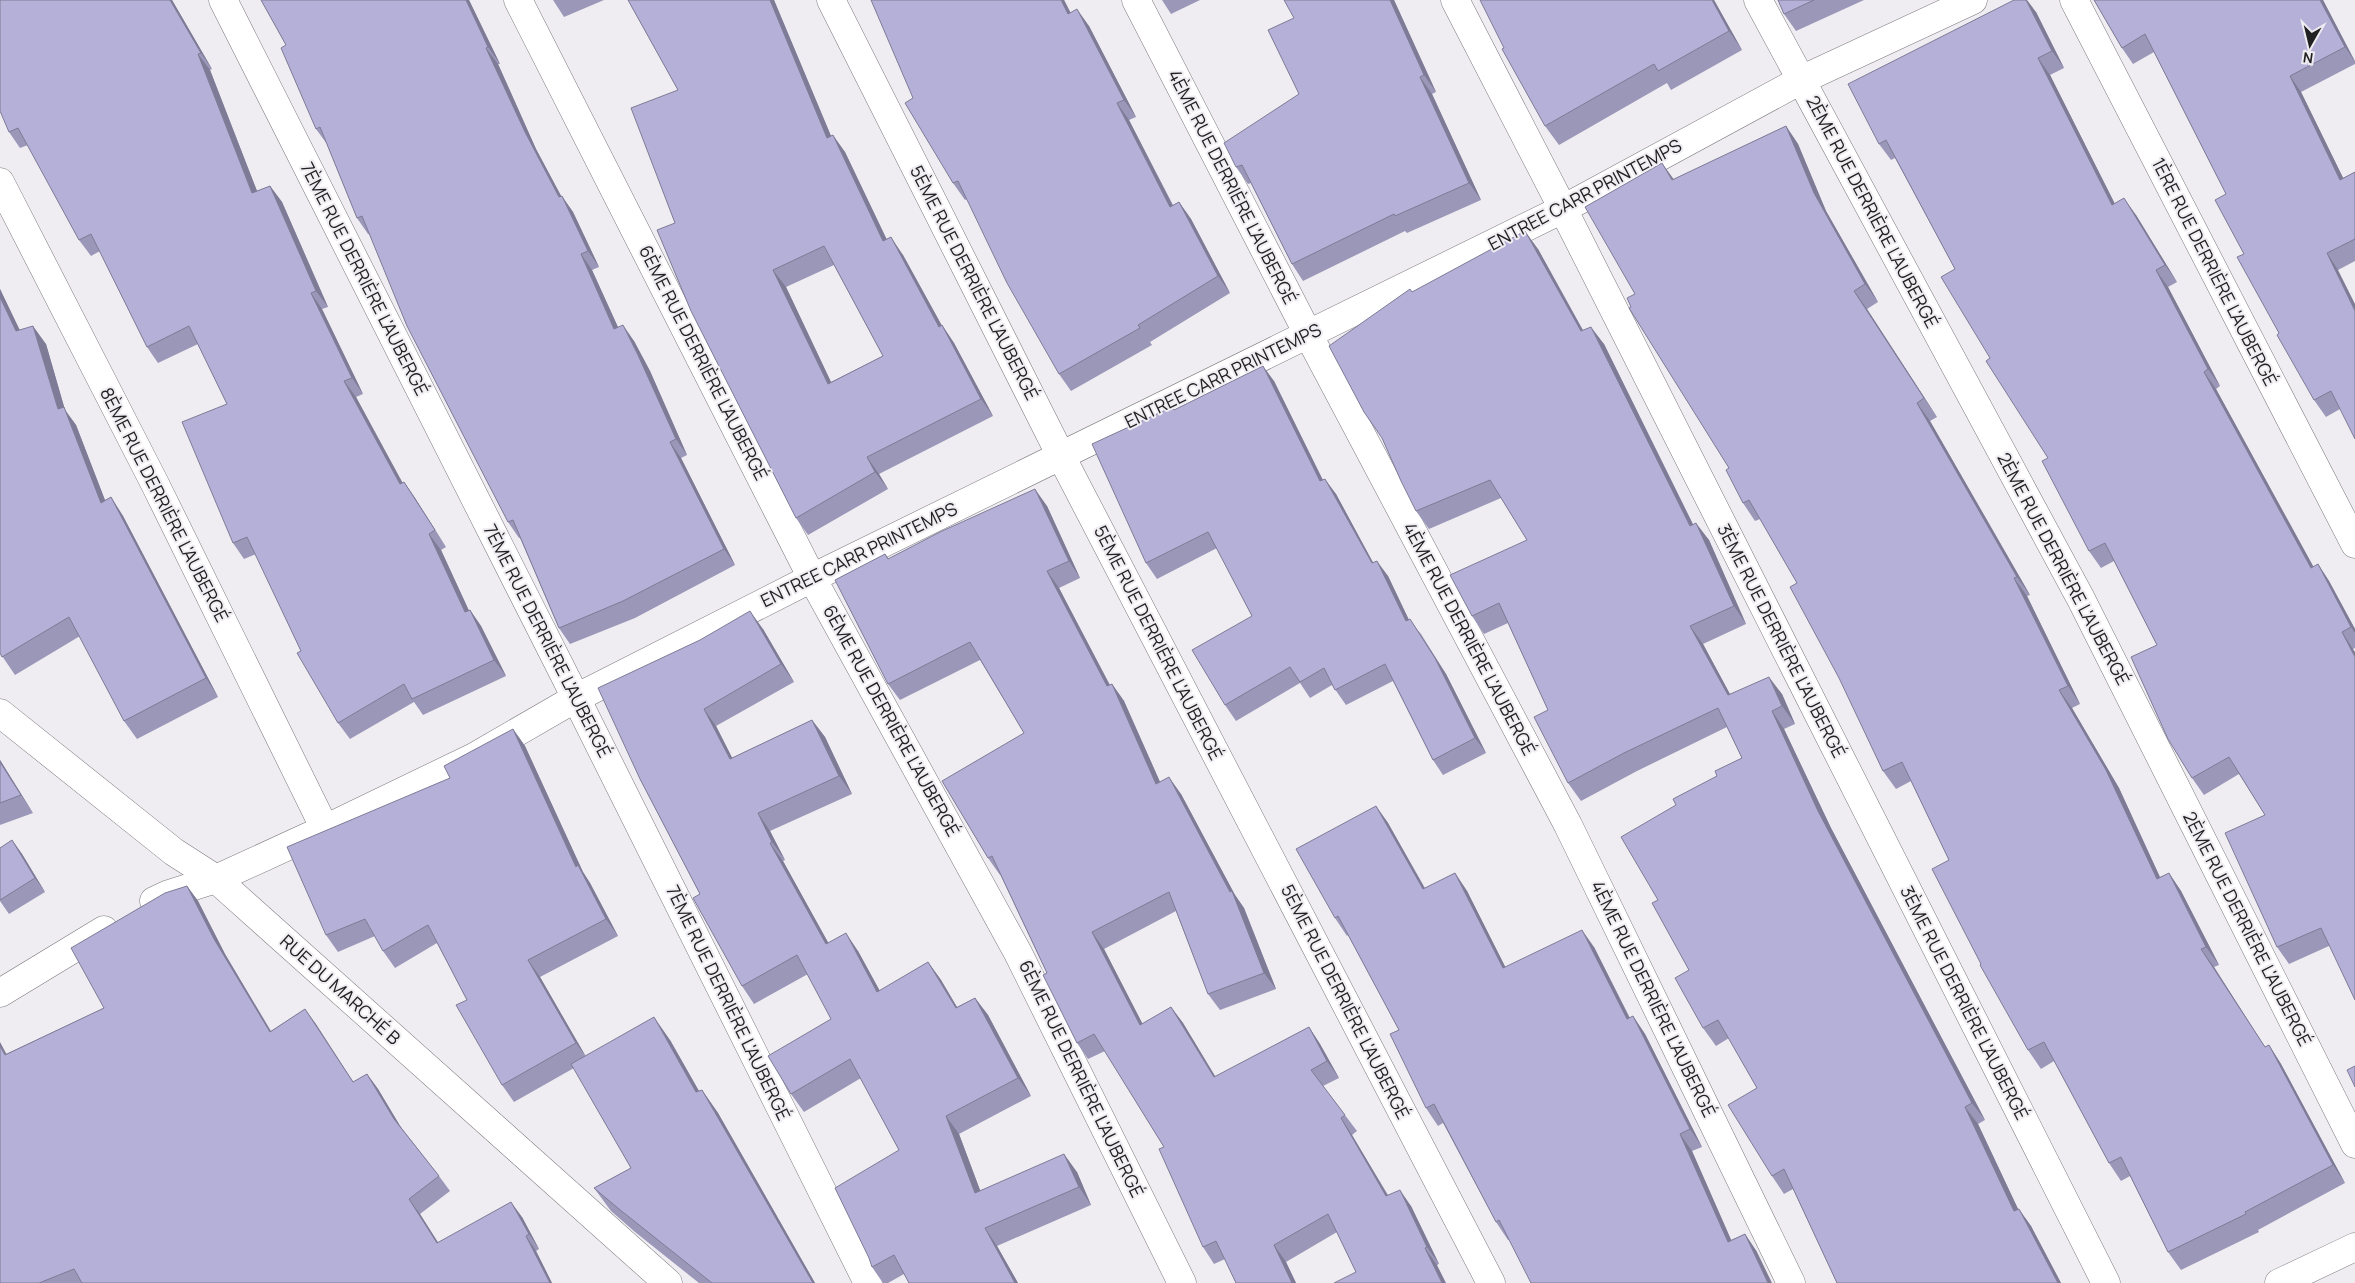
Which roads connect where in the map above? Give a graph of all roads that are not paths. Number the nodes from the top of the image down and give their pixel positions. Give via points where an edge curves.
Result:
1 (223, 0) edge
2 (518, 0) edge
3 (831, 0) edge
4 (1136, 0) edge
5 (1455, 0) edge
6 (1758, 0) edge
7 (1973, 0) edge
8 (2074, 0) edge
9 (1801, 80) junction
10 (0, 182) edge
11 (1563, 209) junction
12 (1308, 334) junction
13 (1061, 456) junction
14 (2355, 544) edge
15 (812, 578) junction
16 (576, 698) junction
17 (0, 713) edge
18 (325, 829) junction
19 (216, 879) junction
20 (0, 993) edge
21 (2355, 1144) edge
22 (2355, 1248) edge
23 (668, 1283) edge
24 (868, 1283) edge
25 (1182, 1283) edge
26 (1491, 1283) edge
27 (1791, 1283) edge
28 (2106, 1283) edge
29 (2279, 1283) edge

1 - 16 street, 7ÈME RUE DERRIÈRE L'AUBERGÉ
2 - 15 street, 6ÈME RUE DERRIÈRE L'AUBERGÉ
3 - 13 street, 5ÈME RUE DERRIÈRE L'AUBERGÉ
4 - 12 street, 4ÈME RUE DERRIÈRE L'AUBERGÉ
5 - 11 street, 3ÈME RUE DERRIÈRE L'AUBERGÉ
6 - 9 street, 2ÈME RUE DERRIÈRE L'AUBERGÉ
7 - 9 street, ENTREE CARR PRINTEMPS
8 - 14 street, 1ÈRE RUE DERRIÈRE L'AUBERGÉ
9 - 11 street, ENTREE CARR PRINTEMPS
9 - 21 street, 2ÈME RUE DERRIÈRE L'AUBERGÉ via 2081,599
10 - 18 street, 8ÈME RUE DERRIÈRE L'AUBERGÉ
11 - 12 street, ENTREE CARR PRINTEMPS
11 - 28 street, 3ÈME RUE DERRIÈRE L'AUBERGÉ
12 - 13 street, ENTREE CARR PRINTEMPS
12 - 27 street, 4ÈME RUE DERRIÈRE L'AUBERGÉ via 1568,825
13 - 15 street, ENTREE CARR PRINTEMPS
13 - 26 street, 5ÈME RUE DERRIÈRE L'AUBERGÉ
15 - 16 street, ENTREE CARR PRINTEMPS
15 - 25 street, 6ÈME RUE DERRIÈRE L'AUBERGÉ via 1018,953
16 - 18 street, ENTREE CARR PRINTEMPS via 474,757
16 - 24 street, 7ÈME RUE DERRIÈRE L'AUBERGÉ
17 - 19 street, RUE DU MARCHÉ B via 174,852
18 - 19 street, ENTREE CARR PRINTEMPS
19 - 20 street, ENTREE CARR PRINTEMPS via 168,894
19 - 23 street, RUE DU MARCHÉ B
22 - 29 street

